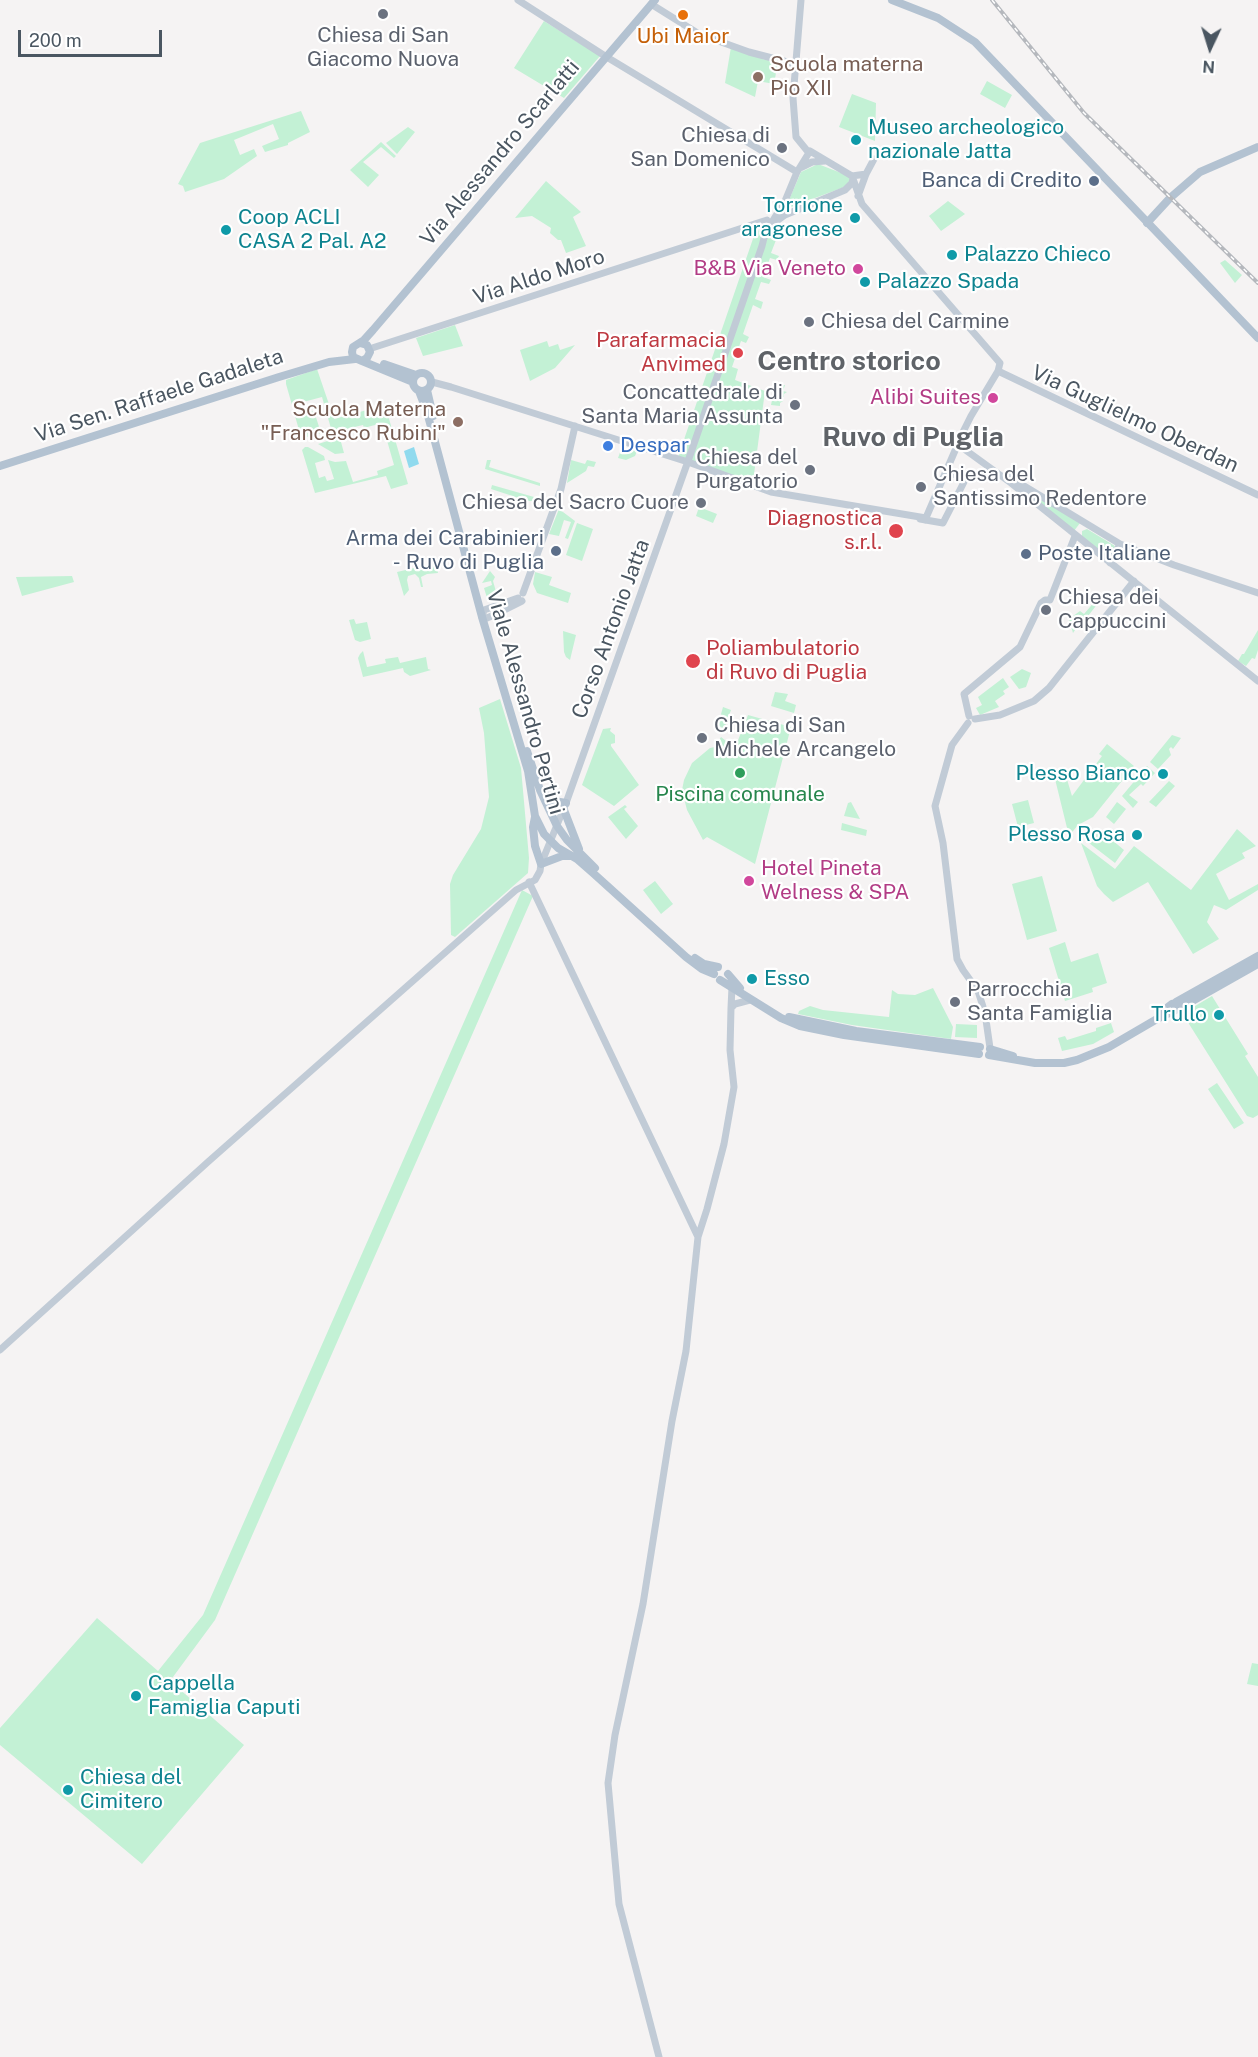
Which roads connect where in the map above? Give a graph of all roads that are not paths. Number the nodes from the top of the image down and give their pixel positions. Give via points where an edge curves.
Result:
1 (518, 0) edge
2 (801, 0) edge
3 (891, 0) edge
4 (653, 2) edge
5 (605, 56) junction
6 (795, 64) junction
7 (1258, 147) edge
8 (807, 151) junction
9 (874, 159) dead end
10 (825, 161) junction
11 (798, 171) junction
12 (866, 174) junction
13 (852, 177) junction
14 (845, 190) junction
15 (860, 198) junction
16 (785, 201) junction
17 (796, 210) junction
18 (1148, 223) junction
19 (769, 224) junction
20 (373, 330) junction
21 (1258, 338) edge
22 (360, 343) junction
23 (352, 350) junction
24 (365, 354) junction
25 (329, 362) junction
26 (999, 368) junction
27 (415, 379) junction
28 (426, 388) junction
29 (575, 426) junction
30 (959, 444) junction
31 (687, 462) junction
32 (0, 466) edge
33 (947, 470) junction
34 (1012, 481) junction
35 (1258, 495) edge
36 (925, 519) junction
37 (1075, 536) junction
38 (1120, 544) junction
39 (1112, 565) junction
40 (1134, 581) junction
41 (1258, 592) edge
42 (484, 615) junction
43 (1258, 681) edge
44 (971, 719) junction
45 (540, 790) junction
46 (565, 806) junction
47 (535, 816) junction
48 (557, 826) junction
49 (550, 841) junction
50 (576, 855) junction
51 (540, 866) junction
52 (530, 881) junction
53 (1258, 956) edge
54 (1258, 963) edge
55 (718, 974) junction
56 (732, 987) junction
57 (750, 1000) junction
58 (1176, 1006) junction
59 (731, 1008) junction
60 (987, 1031) junction
61 (980, 1049) junction
62 (990, 1051) junction
63 (698, 1237) junction
64 (0, 1350) edge
65 (659, 2057) edge

1 - 5 main road
2 - 6 main road
3 - 18 main road via 934,17 977,46
4 - 5 main road, Via Alessandro Scarlatti
4 - 6 main road via 699,34
5 - 11 main road
5 - 20 main road, Via Alessandro Scarlatti
6 - 8 main road via 796,138
7 - 18 main road via 1200,172
8 - 10 main road
8 - 11 main road, Corso Antonio Jatta
9 - 12 main road
10 - 11 main road via 812,162
10 - 13 main road
11 - 16 main road, Corso Antonio Jatta
12 - 13 main road
12 - 15 main road
13 - 14 main road
13 - 15 main road
14 - 15 main road
14 - 17 main road, Via Aldo Moro
15 - 26 main road via 999,360
16 - 17 main road
16 - 19 main road, Corso Antonio Jatta
17 - 19 main road, Via Aldo Moro
18 - 21 main road
19 - 24 main road, Via Aldo Moro via 754,225
19 - 31 main road, Corso Antonio Jatta
20 - 22 main road, Via Alessandro Scarlatti
20 - 24 main road, Via Alessandro Scarlatti
22 - 23 main road, Via Alessandro Scarlatti
22 - 24 main road
23 - 24 main road via 352,355
23 - 25 main road, Via Sen. Raffaele Gadaleta
24 - 25 main road, Via Sen. Raffaele Gadaleta
24 - 27 main road
25 - 32 main road, Via Sen. Raffaele Gadaleta
26 - 30 main road via 970,416
26 - 35 main road, Via Guglielmo Oberdan via 1021,384
27 - 28 main road
27 - 28 main road via 426,374
28 - 29 main road via 451,387
28 - 42 main road, Viale Alessandro Pertini
29 - 31 main road
29 - 42 main road via 561,489 521,598
30 - 33 main road
30 - 34 main road
31 - 36 main road via 763,491
31 - 46 main road, Corso Antonio Jatta
33 - 36 main road
33 - 36 main road via 964,482 943,523
34 - 37 main road
34 - 38 main road
37 - 39 main road
37 - 44 main road via 1050,600 1041,603 1020,647 964,694
38 - 39 main road
38 - 41 main road
39 - 40 main road
40 - 43 main road
40 - 44 main road via 1049,688 1034,701 1000,715
42 - 45 main road, Viale Alessandro Pertini
42 - 47 main road, Viale Alessandro Pertini via 528,771
44 - 60 main road via 952,745 935,806 957,959 978,991
45 - 46 main road
45 - 48 main road, Viale Alessandro Pertini
46 - 48 main road, Viale Alessandro Pertini
46 - 50 main road, Viale Alessandro Pertini
47 - 49 main road, Viale Alessandro Pertini
47 - 51 main road via 533,827
48 - 49 main road, Viale Alessandro Pertini
48 - 50 main road, Viale Alessandro Pertini
49 - 50 main road, Viale Alessandro Pertini
49 - 51 main road, Viale Alessandro Pertini
50 - 51 main road via 562,856
50 - 55 main road, Viale Alessandro Pertini via 686,957 702,969
51 - 52 main road, Viale Alessandro Pertini via 535,880
52 - 63 main road
52 - 64 main road via 209,1161
53 - 58 main road
54 - 58 main road
55 - 56 main road, Viale Alessandro Pertini
55 - 61 main road, Viale Alessandro Pertini via 726,968 735,984 796,1019
56 - 57 main road, Viale Alessandro Pertini
56 - 59 main road
57 - 59 main road
57 - 61 main road, Viale Alessandro Pertini via 800,1026 844,1035
58 - 62 main road, Viale Alessandro Pertini via 1120,1037 1071,1057 1032,1059
59 - 63 main road via 734,1087 724,1144
60 - 61 main road
60 - 62 main road
61 - 62 main road, Viale Alessandro Pertini via 984,1057
63 - 65 main road via 686,1351 608,1783 620,1904

